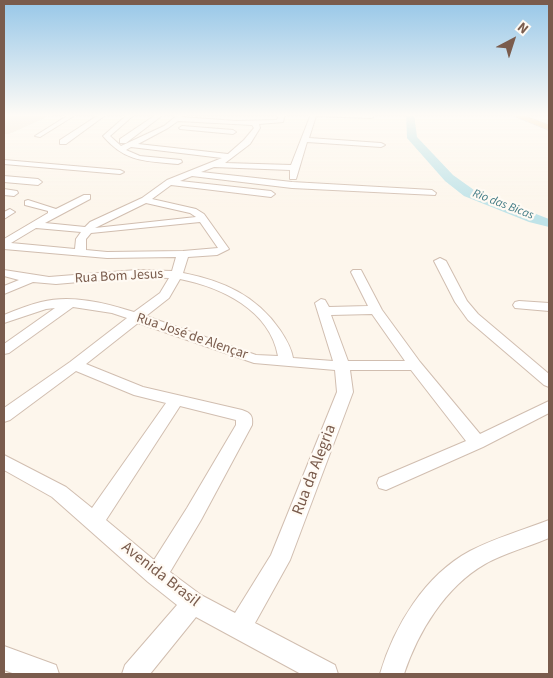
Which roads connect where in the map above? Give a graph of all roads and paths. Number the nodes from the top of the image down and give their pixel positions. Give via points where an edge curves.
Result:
1 (116, 146) edge
2 (122, 146) edge
3 (128, 146) edge
4 (136, 146) edge
5 (193, 146) edge
6 (222, 146) edge
7 (241, 146) edge
8 (302, 146) edge
9 (119, 148) junction
10 (188, 152) junction
11 (212, 154) junction
12 (228, 156) junction
13 (4, 162) edge
14 (178, 162) junction
15 (214, 165) junction
16 (169, 168) dead end
17 (294, 168) junction
18 (4, 170) edge
19 (120, 172) dead end
20 (194, 174) junction
21 (78, 175) dead end
22 (4, 179) edge
23 (38, 182) dead end
24 (170, 182) junction
25 (292, 185) junction
26 (4, 192) edge
27 (14, 193) dead end
28 (432, 193) dead end
29 (271, 194) dead end
30 (87, 197) dead end
31 (145, 200) junction
32 (28, 203) dead end
33 (53, 214) junction
34 (203, 219) junction
35 (36, 225) junction
36 (87, 231) junction
37 (5, 246) edge
38 (80, 252) junction
39 (183, 254) junction
40 (440, 261) dead end
41 (357, 272) dead end
42 (4, 273) edge
43 (176, 274) junction
44 (31, 279) junction
45 (4, 290) edge
46 (69, 303) junction
47 (519, 305) dead end
48 (549, 307) edge
49 (376, 310) junction
50 (137, 318) junction
51 (4, 319) edge
52 (4, 350) edge
53 (286, 360) junction
54 (75, 365) junction
55 (415, 365) junction
56 (342, 366) junction
57 (549, 382) edge
58 (176, 400) junction
59 (549, 406) edge
60 (4, 416) edge
61 (477, 443) junction
62 (4, 462) edge
63 (386, 482) dead end
64 (93, 522) junction
65 (549, 529) edge
66 (156, 575) junction
67 (193, 603) junction
68 (239, 629) junction
69 (4, 658) edge
70 (47, 674) edge
71 (134, 674) edge
72 (326, 674) edge
73 (392, 674) edge

1 - 9 street
2 - 9 street
3 - 9 street
4 - 10 street
5 - 10 street
6 - 11 street
7 - 12 street
8 - 17 street
9 - 14 street via 120,152 138,158
10 - 11 street
10 - 14 street
11 - 12 street
12 - 15 street
13 - 19 street
14 - 16 street
15 - 17 street
15 - 20 street
17 - 25 street
18 - 21 street
20 - 24 street
20 - 25 street
22 - 23 street
24 - 29 street
24 - 31 street
25 - 28 street
26 - 27 street
30 - 33 street
31 - 34 street via 182,207
31 - 36 street via 106,216
32 - 33 street via 52,209
33 - 35 street
34 - 36 street
34 - 39 street via 224,249
35 - 36 street
35 - 37 street
36 - 38 street via 81,239
37 - 38 street
38 - 39 street
39 - 43 street
40 - 57 street via 461,302 473,317
41 - 49 street
42 - 44 street, Rua Bom Jesus
43 - 44 street, Rua Bom Jesus
43 - 50 street via 165,295
43 - 53 street, Rua Bom Jesus via 225,289 255,307 279,338 286,351
44 - 45 street
46 - 50 street, Rua José de Alençar via 115,310
46 - 51 street, Rua José de Alençar via 44,305
46 - 52 street
47 - 48 street
49 - 55 street
49 - 56 street, Rua da Alegria via 323,307
50 - 53 street, Rua José de Alençar via 247,358
50 - 54 street
53 - 56 street, Rua José de Alençar
54 - 58 street via 139,391
54 - 60 street
55 - 56 street, Rua José de Alençar
55 - 61 street
56 - 68 street, Rua da Alegria via 345,392 326,443 278,560
58 - 64 street
58 - 66 street via 245,418 194,514
59 - 61 street
61 - 63 street
62 - 64 street, Avenida Brasil via 59,492
64 - 66 street, Avenida Brasil
65 - 73 street via 478,558 454,574 424,609
66 - 67 street, Avenida Brasil
67 - 68 street, Avenida Brasil
67 - 71 street
68 - 72 street, Avenida Brasil
69 - 70 street

